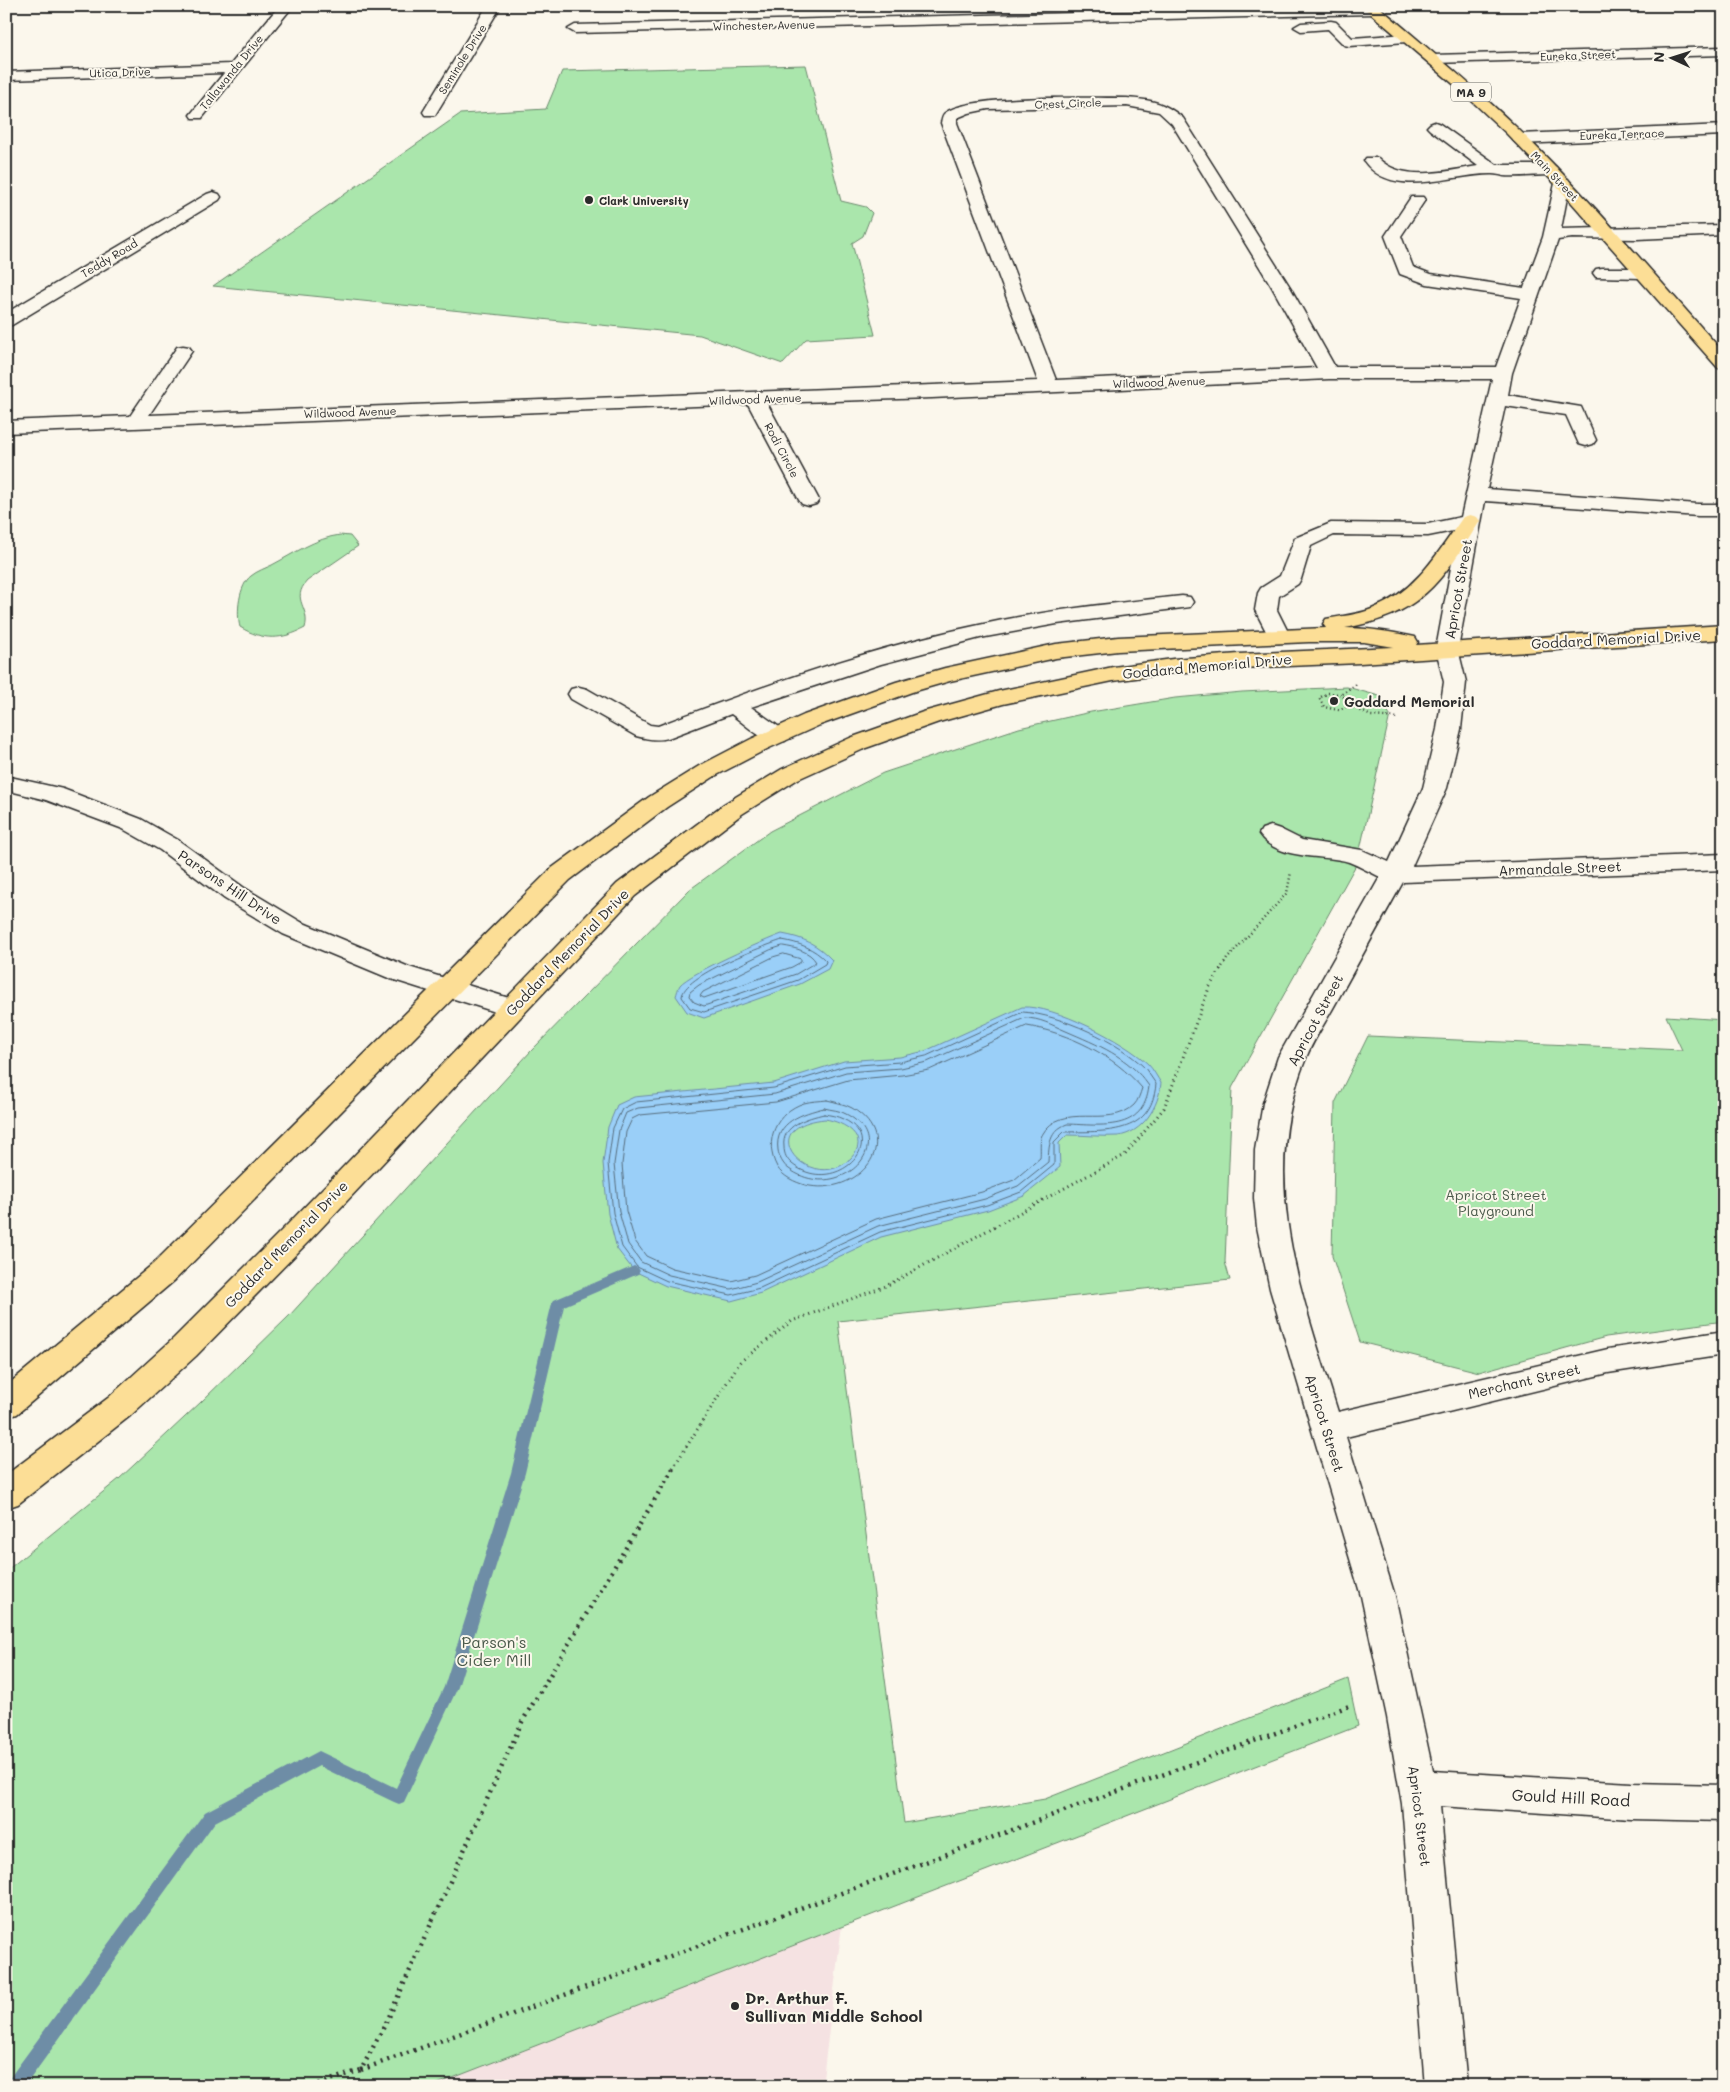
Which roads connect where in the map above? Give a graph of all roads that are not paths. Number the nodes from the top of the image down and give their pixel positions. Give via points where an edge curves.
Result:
1 (286, 6) edge
2 (494, 6) edge
3 (1371, 8) edge
4 (1319, 11) junction
5 (1386, 21) junction
6 (1331, 25) junction
7 (1282, 28) dead end
8 (575, 29) dead end
9 (1362, 29) dead end
10 (1407, 38) junction
11 (1376, 40) junction
12 (1724, 50) edge
13 (1433, 60) junction
14 (233, 68) junction
15 (6, 76) edge
16 (430, 112) dead end
17 (197, 115) dead end
18 (1435, 127) dead end
19 (1724, 130) edge
20 (1520, 139) junction
21 (1372, 161) dead end
22 (1492, 169) junction
23 (1550, 170) junction
24 (1562, 182) junction
25 (214, 197) dead end
26 (1417, 200) dead end
27 (1724, 230) edge
28 (1551, 238) junction
29 (1611, 245) junction
30 (1565, 253) dead end
31 (1540, 264) junction
32 (1602, 273) dead end
33 (1642, 273) junction
34 (1530, 294) junction
35 (6, 321) edge
36 (183, 351) dead end
37 (1724, 364) edge
38 (1330, 373) junction
39 (1503, 373) junction
40 (1049, 386) junction
41 (1498, 399) junction
42 (755, 400) junction
43 (136, 421) junction
44 (6, 427) edge
45 (1586, 440) dead end
46 (1476, 494) junction
47 (808, 500) dead end
48 (1724, 510) edge
49 (1470, 521) junction
50 (1182, 602) dead end
51 (1724, 632) edge
52 (1279, 636) junction
53 (1448, 649) junction
54 (578, 694) dead end
55 (734, 705) junction
56 (777, 736) junction
57 (6, 783) edge
58 (1271, 834) dead end
59 (1724, 862) edge
60 (1395, 874) junction
61 (447, 988) junction
62 (512, 1008) junction
63 (1724, 1343) edge
64 (6, 1406) edge
65 (1327, 1428) junction
66 (6, 1494) edge
67 (1418, 1787) junction
68 (1724, 1803) edge
69 (1446, 2086) edge

1 - 14 street, Tallawanda Drive
2 - 16 street, Seminole Drive
3 - 4 street, Winchester Avenue
3 - 5 main road, Main Street / MA 9
4 - 6 street
4 - 8 street, Winchester Avenue
5 - 6 street
5 - 10 main road, Main Street / MA 9
6 - 7 street
6 - 11 street via 1349,42
9 - 11 street
10 - 11 street
10 - 13 main road, Main Street / MA 9
12 - 13 street, Eureka Street
13 - 20 main road, Main Street / MA 9
14 - 15 street, Utica Drive
14 - 17 street, Tallawanda Drive
18 - 22 street
19 - 20 street, Eureka Terrace
20 - 23 main road, Main Street / MA 9
21 - 22 street via 1384,172 1428,178
22 - 23 street
23 - 24 main road, Main Street / MA 9
24 - 28 street, Apricot Street
24 - 29 main road, Main Street / MA 9
25 - 35 street, Teddy Road
26 - 34 street via 1393,236 1406,270 1427,279
27 - 29 street
28 - 29 street via 1560,234
28 - 31 street, Apricot Street
29 - 33 main road, Main Street / MA 9
30 - 31 street
31 - 34 street, Apricot Street
32 - 33 street
33 - 37 main road, Main Street / MA 9
34 - 39 street, Apricot Street
36 - 43 street
38 - 39 street, Wildwood Avenue
38 - 40 street, Wildwood Avenue
38 - 40 street, Crest Circle via 1281,287 1170,113 1151,105 1127,102 965,109 950,116 949,123
39 - 41 street, Apricot Street
40 - 42 street, Wildwood Avenue
41 - 45 street via 1574,411
41 - 46 street, Apricot Street
42 - 43 street, Wildwood Avenue
42 - 47 street, Rodi Circle
43 - 44 street, Wildwood Avenue
46 - 48 street
46 - 49 street, Apricot Street
49 - 52 main road via 1430,577 1396,606 1363,619
49 - 52 street via 1428,530 1330,530 1302,542 1290,579 1269,593 1266,610
49 - 53 street, Apricot Street
50 - 55 street via 1087,612 995,628 919,646
51 - 53 main road, Goddard Memorial Drive
52 - 53 main road, Goddard Memorial Drive via 1364,635
52 - 56 main road, Goddard Memorial Drive via 1118,644 1036,654 920,681
53 - 60 street, Apricot Street via 1455,682 1440,772 1427,809
53 - 62 main road, Goddard Memorial Drive via 1353,657 1239,661 1113,674 999,698 931,717 858,743 790,774 733,809 626,890
54 - 55 street via 644,731 660,733
55 - 56 street
56 - 61 main road, Goddard Memorial Drive via 707,771 658,802 561,874
57 - 61 street, Parsons Hill Drive via 63,797 132,824 169,845 234,893 292,928 400,973
58 - 60 street via 1296,847 1353,855
59 - 60 street, Armandale Street
60 - 65 street, Apricot Street via 1292,1057 1277,1104 1268,1150 1272,1228 1285,1289
61 - 62 street, Parsons Hill Drive
61 - 64 main road, Goddard Memorial Drive via 164,1272
62 - 66 main road, Goddard Memorial Drive via 185,1347 119,1407
63 - 65 street, Merchant Street via 1608,1361
65 - 67 street, Apricot Street via 1386,1629
67 - 68 street, Gould Hill Road
67 - 69 street, Apricot Street

